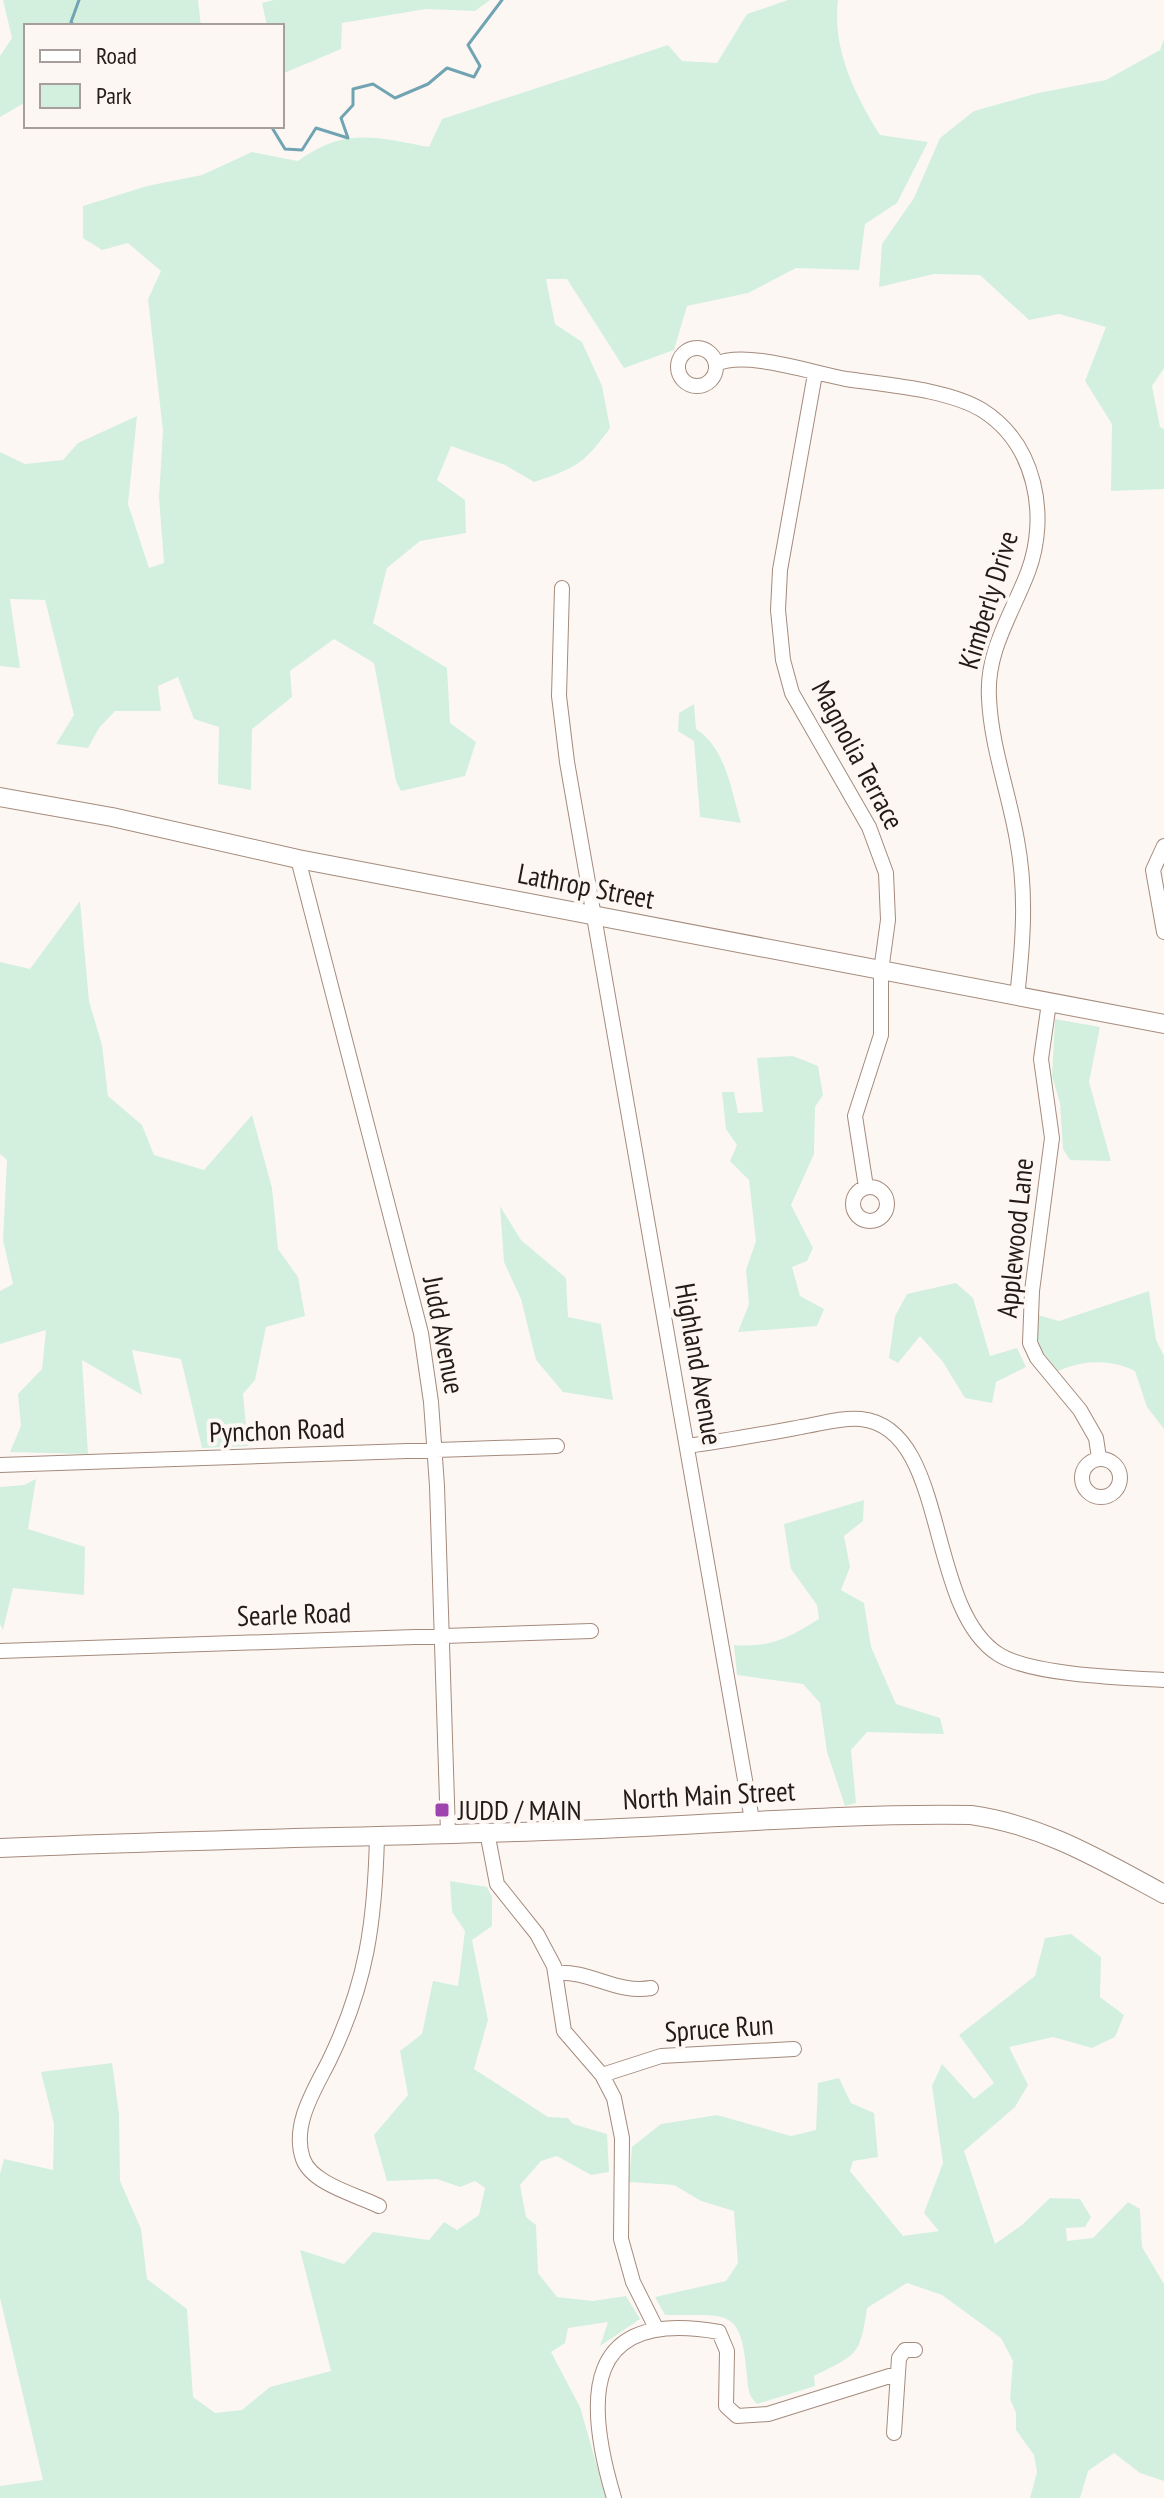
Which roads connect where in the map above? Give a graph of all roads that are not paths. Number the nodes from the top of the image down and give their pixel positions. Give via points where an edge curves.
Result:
1 (716, 364) dead end
2 (815, 374) junction
3 (562, 588) dead end
4 (0, 797) edge
5 (1164, 846) edge
6 (298, 859) junction
7 (594, 917) junction
8 (1164, 932) edge
9 (881, 971) junction
10 (1017, 997) junction
11 (1049, 1003) junction
12 (1164, 1024) edge
13 (866, 1187) dead end
14 (557, 1446) dead end
15 (687, 1446) junction
16 (435, 1450) junction
17 (1099, 1458) dead end
18 (0, 1465) edge
19 (591, 1631) dead end
20 (442, 1635) junction
21 (0, 1651) edge
22 (1164, 1680) edge
23 (752, 1820) junction
24 (487, 1832) junction
25 (0, 1833) edge
26 (448, 1833) junction
27 (377, 1836) junction
28 (0, 1848) edge
29 (1164, 1894) edge
30 (556, 1973) junction
31 (651, 1988) dead end
32 (794, 2049) dead end
33 (602, 2075) junction
34 (379, 2206) dead end
35 (656, 2328) junction
36 (915, 2350) dead end
37 (896, 2374) junction
38 (894, 2433) dead end
39 (614, 2498) edge

1 - 2 street, Kimberly Drive via 743,358
2 - 9 street, Magnolia Terrace via 780,570 781,640 796,702 880,848 888,893
2 - 10 street, Kimberly Drive via 916,389 982,410 1018,447 1035,486 1036,547 988,678 990,719 1024,888
3 - 7 street, Highland Avenue via 562,727
4 - 6 street, Lathrop Street
5 - 8 street via 1153,870
6 - 7 street, Lathrop Street
6 - 16 street, Judd Avenue via 421,1333
7 - 9 street, Lathrop Street
7 - 15 street, Highland Avenue
9 - 10 street, Lathrop Street
9 - 13 street, Magnolia Terrace via 881,1035 855,1116
10 - 11 street, Lathrop Street
11 - 12 street, Lathrop Street
11 - 17 street, Applewood Lane via 1041,1059 1052,1138 1030,1343 1080,1410 1096,1438
14 - 16 street, Pynchon Road
15 - 22 street via 833,1421 881,1424 911,1453 965,1620 995,1652 1034,1667
15 - 23 street, Highland Avenue
16 - 18 street, Pynchon Road
16 - 20 street, Judd Avenue
19 - 20 street, Searle Road
20 - 21 street, Searle Road
20 - 26 street, Judd Avenue
23 - 24 street, North Main Street
23 - 29 street, North Main Street via 927,1815 999,1819 1083,1849
24 - 26 street, North Main Street
24 - 30 street via 497,1884 537,1934
25 - 28 street
26 - 27 street, North Main Street
27 - 28 street, North Main Street
27 - 34 street via 368,1956 302,2128 303,2159 317,2178
30 - 31 street
30 - 33 street via 564,2031
32 - 33 street, Spruce Run via 664,2056
33 - 35 street via 614,2098 621,2133 622,2246
35 - 37 street via 719,2332 727,2351 726,2406 737,2416 768,2414
35 - 39 street via 625,2342 604,2366 596,2388 595,2421
36 - 37 street via 900,2354
37 - 38 street

